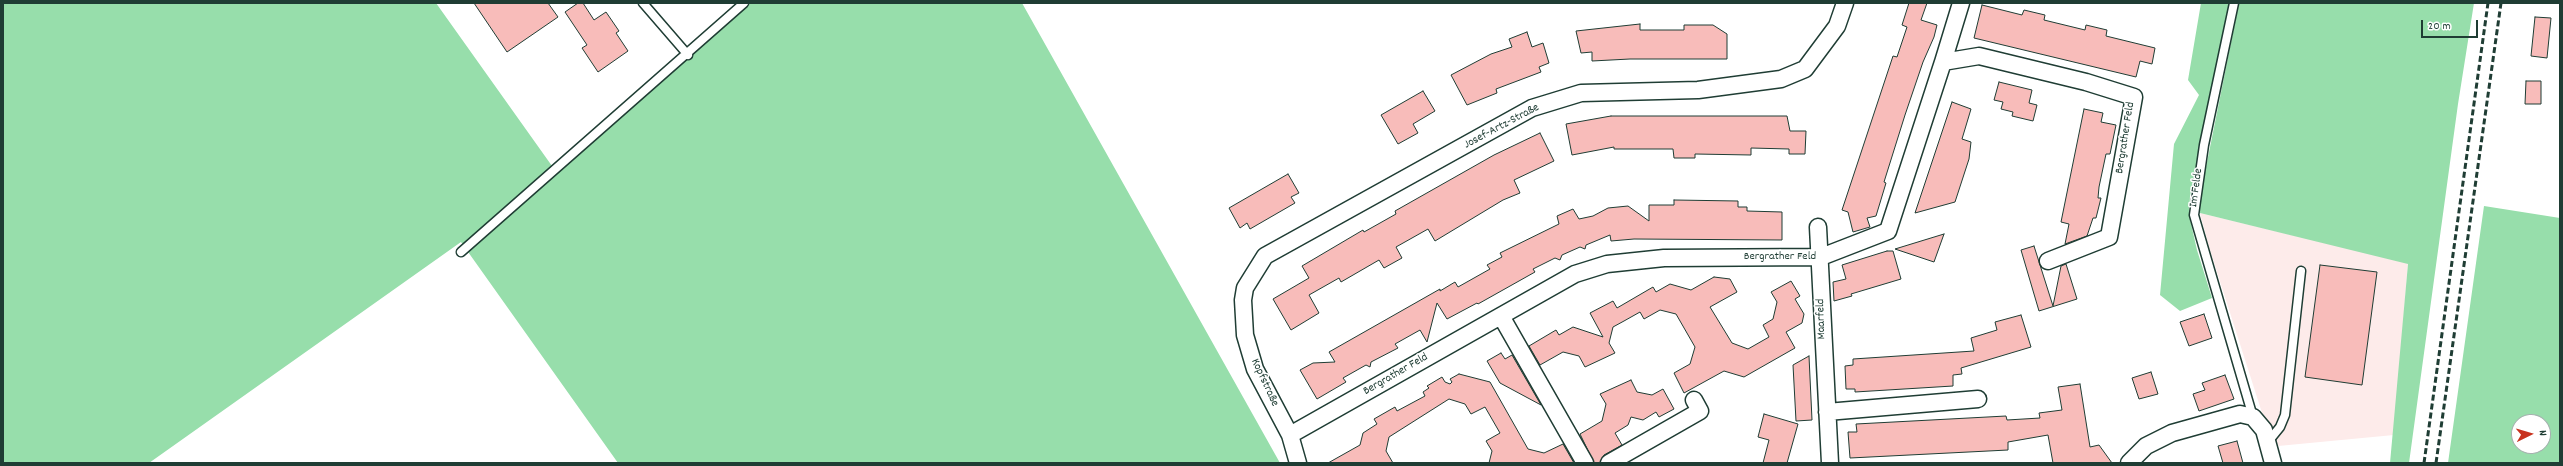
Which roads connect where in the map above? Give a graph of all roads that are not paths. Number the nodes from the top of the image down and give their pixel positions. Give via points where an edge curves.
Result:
1 (643, 3) edge
2 (744, 3) edge
3 (1845, 3) edge
4 (1961, 3) edge
5 (2234, 3) edge
6 (688, 55) junction
7 (1943, 62) junction
8 (1818, 227) dead end
9 (461, 252) dead end
10 (1821, 258) junction
11 (2048, 261) dead end
12 (2301, 271) dead end
13 (1243, 300) joint
14 (1501, 316) junction
15 (1978, 399) dead end
16 (1694, 400) dead end
17 (1827, 412) junction
18 (2253, 417) junction
19 (1290, 435) junction
20 (2267, 443) junction
21 (1298, 463) edge
22 (1585, 463) edge
23 (1610, 463) edge
24 (1830, 463) edge
25 (2129, 463) edge
26 (2273, 463) edge

1 - 6 lane
2 - 6 lane
3 - 13 street, Josef-Artz-Straße via 1837,26 1805,69 1781,79 1698,90 1581,93 1532,108 1265,256 1245,288
4 - 7 street, Bergrather Feld
5 - 18 lane, Im Felde via 2204,145 2194,215
6 - 9 lane
7 - 10 street, Bergrather Feld via 1888,231
7 - 11 street, Bergrather Feld via 1979,56 2086,82 2134,97 2109,237
8 - 10 street, Maarfeld
10 - 14 street, Bergrather Feld via 1664,258 1607,264 1575,274
10 - 17 street, Maarfeld
12 - 20 lane via 2285,415
13 - 19 street, Kopfstraße via 1245,335 1255,369
14 - 19 street, Bergrather Feld
14 - 22 street
15 - 17 street
16 - 23 street via 1700,411
17 - 24 street, Maarfeld
18 - 20 street, Im Felde via 2264,430
18 - 25 street via 2240,414 2223,417 2172,433 2146,446
19 - 21 street, Kopfstraße
20 - 26 street, Im Felde

